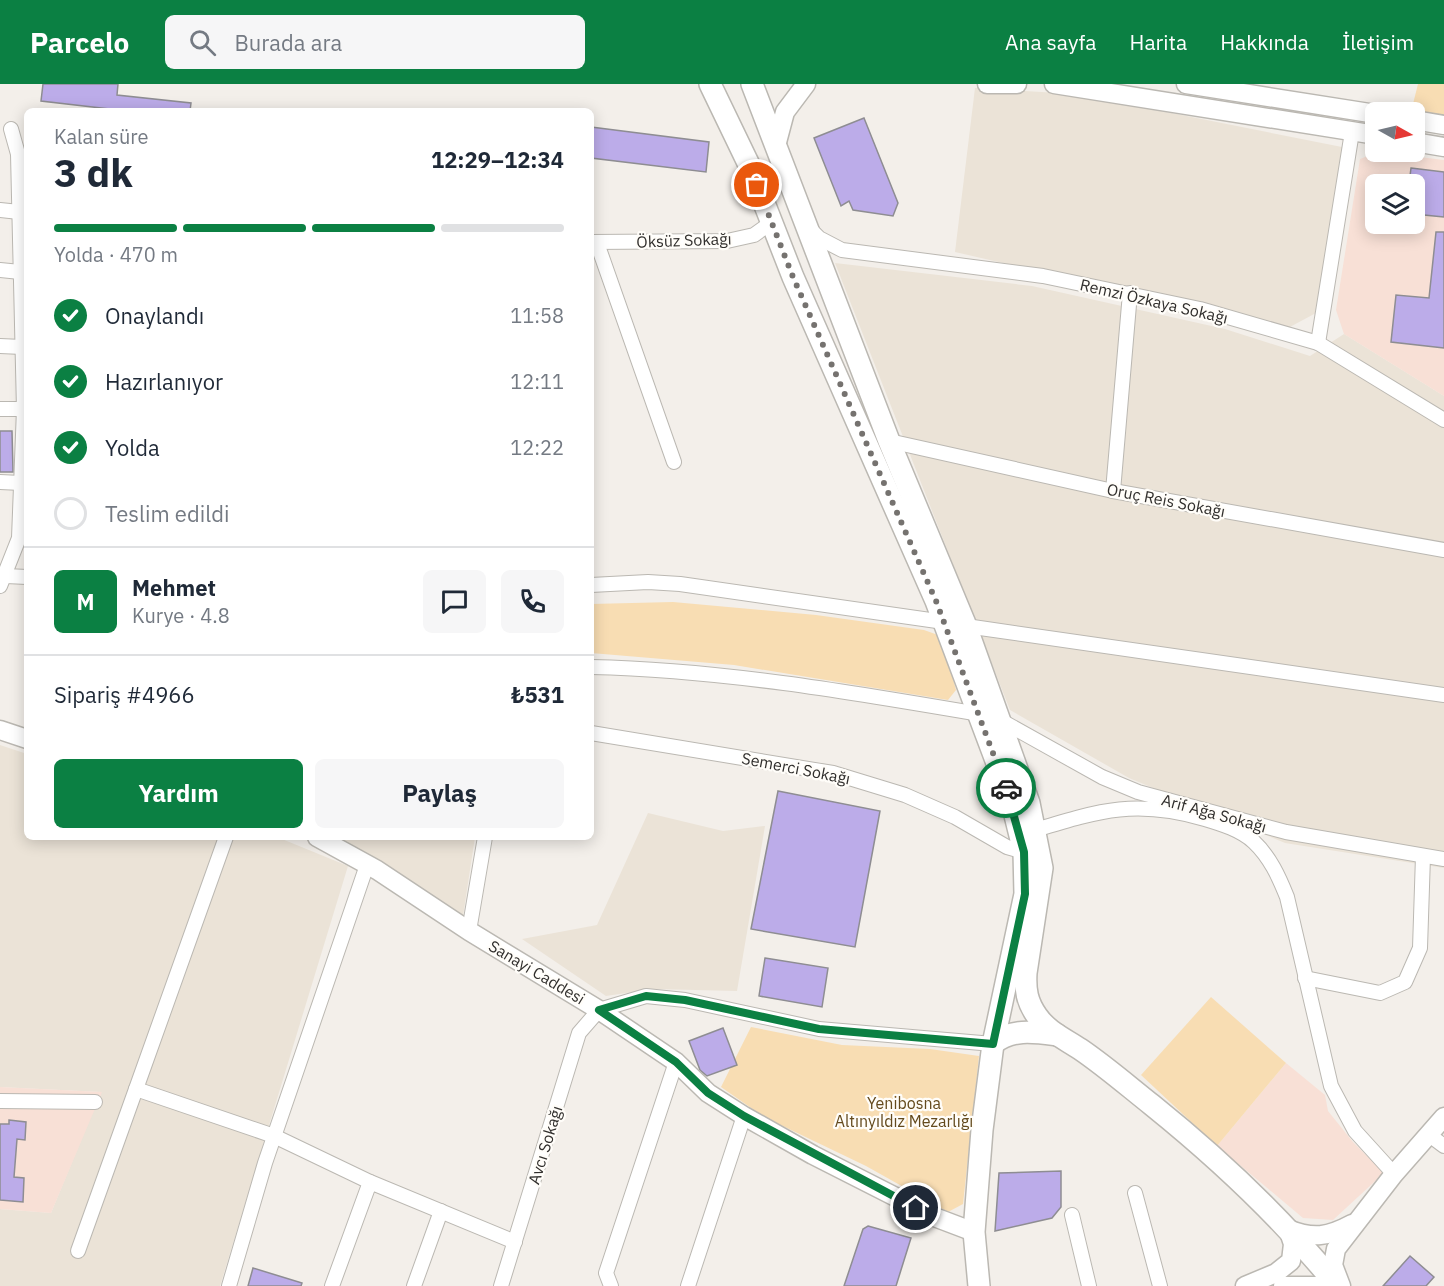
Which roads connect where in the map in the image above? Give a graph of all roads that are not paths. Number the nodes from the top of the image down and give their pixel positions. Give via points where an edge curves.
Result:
1 (710, 84) edge
2 (752, 84) edge
3 (806, 84) edge
4 (987, 84) edge
5 (1017, 84) edge
6 (1054, 84) edge
7 (1186, 84) edge
8 (1365, 112) edge
9 (1425, 122) edge
10 (1444, 125) edge
11 (11, 129) dead end
12 (1352, 132) junction
13 (1365, 134) edge
14 (1425, 144) edge
15 (776, 146) junction
16 (1444, 147) edge
17 (0, 210) edge
18 (19, 212) junction
19 (772, 222) junction
20 (807, 226) junction
21 (594, 242) edge
22 (842, 250) junction
23 (23, 253) edge
24 (822, 264) junction
25 (0, 270) edge
26 (20, 272) junction
27 (1130, 293) junction
28 (1318, 343) junction
29 (0, 346) edge
30 (22, 347) junction
31 (24, 388) edge
32 (0, 409) edge
33 (24, 409) edge
34 (1444, 420) edge
35 (24, 428) edge
36 (889, 441) junction
37 (674, 462) dead end
38 (0, 482) edge
39 (21, 483) junction
40 (1113, 491) junction
41 (1444, 550) edge
42 (24, 578) edge
43 (3, 581) edge
44 (594, 585) edge
45 (944, 622) junction
46 (966, 626) junction
47 (594, 667) edge
48 (1444, 695) edge
49 (979, 714) junction
50 (1000, 720) junction
51 (0, 730) edge
52 (594, 733) edge
53 (24, 738) edge
54 (1035, 830) junction
55 (225, 840) edge
56 (322, 840) edge
57 (484, 840) edge
58 (1024, 852) junction
59 (1423, 856) junction
60 (1444, 860) edge
61 (367, 865) junction
62 (469, 931) junction
63 (1305, 978) junction
64 (599, 1010) junction
65 (1058, 1035) junction
66 (993, 1044) junction
67 (676, 1062) junction
68 (136, 1089) junction
69 (0, 1101) edge
70 (95, 1102) dead end
71 (744, 1116) junction
72 (1444, 1117) edge
73 (1428, 1134) junction
74 (274, 1136) junction
75 (1444, 1146) edge
76 (1394, 1174) junction
77 (370, 1182) junction
78 (1135, 1193) dead end
79 (441, 1211) junction
80 (1072, 1215) dead end
81 (1356, 1222) junction
82 (1288, 1229) junction
83 (974, 1232) junction
84 (514, 1242) junction
85 (78, 1251) dead end
86 (230, 1286) edge
87 (332, 1286) edge
88 (414, 1286) edge
89 (501, 1286) edge
90 (612, 1286) edge
91 (688, 1286) edge
92 (979, 1286) edge
93 (1089, 1286) edge
94 (1160, 1286) edge
95 (1245, 1286) edge
96 (1283, 1286) edge
97 (1320, 1286) edge
98 (1339, 1286) edge

1 - 19 main road
2 - 15 main road
3 - 15 main road via 785,112
4 - 5 main road
6 - 12 main road
7 - 8 main road
9 - 10 main road
11 - 18 street via 18,154
12 - 13 main road
12 - 28 street
14 - 16 main road
15 - 20 main road
17 - 18 street
18 - 23 street
19 - 21 street, Öksüz Sokağı via 754,236 727,241
19 - 45 main road
20 - 22 street via 819,238
20 - 24 main road
21 - 37 street
22 - 24 street
22 - 27 street, Remzi Özkaya Sokağı via 1043,276
23 - 26 street
24 - 36 main road
25 - 26 street
26 - 30 street
27 - 28 street, Remzi Özkaya Sokağı
27 - 40 street
28 - 34 street, Remzi Özkaya Sokağı
29 - 30 street
30 - 31 street
32 - 33 street
35 - 39 street
36 - 40 street, Oruç Reis Sokağı
36 - 46 main road
38 - 39 street
39 - 43 street via 19,538
40 - 41 street, Oruç Reis Sokağı
42 - 43 street
44 - 45 street via 680,584
45 - 49 main road
46 - 48 street
46 - 50 main road
47 - 49 street via 658,668 795,683
49 - 58 main road via 1012,803
50 - 54 main road
50 - 59 street, Arif Ağa Sokağı via 1102,777 1138,792 1286,832
51 - 53 main road
52 - 58 street, Semerci Sokağı via 833,773 905,795
54 - 63 street via 1110,810 1145,807 1229,826 1254,841 1274,867 1287,897
54 - 65 main road via 1042,867 1025,991 1038,1018
55 - 68 street
56 - 61 main road, Sanayi Caddesi
57 - 62 street
58 - 66 main road via 1025,894
59 - 60 street, Arif Ağa Sokağı
59 - 63 street via 1420,948 1406,982 1380,993
61 - 62 main road, Sanayi Caddesi
61 - 74 street
62 - 64 main road, Sanayi Caddesi
63 - 76 street via 1331,1086 1355,1131
64 - 66 street via 646,996 685,1000 819,1029
64 - 67 main road, Sanayi Caddesi
64 - 84 street, Avcı Sokağı via 579,1033
65 - 66 main road via 1030,1031 1007,1035
65 - 82 main road via 1199,1144
66 - 83 main road
67 - 71 main road, Sanayi Caddesi via 708,1093
67 - 90 street via 606,1273
68 - 74 street
68 - 85 street
69 - 70 street
71 - 83 main road, Sanayi Caddesi via 937,1218
71 - 91 street
72 - 73 main road
73 - 75 street
73 - 76 main road
74 - 77 street
74 - 86 street
76 - 81 main road
77 - 79 street
77 - 87 street
78 - 94 street
79 - 84 street
79 - 88 street
80 - 93 street
81 - 82 main road via 1332,1235 1305,1235
81 - 98 main road via 1336,1249 1333,1264
82 - 95 main road via 1293,1244 1291,1261 1276,1273
82 - 98 main road
83 - 92 main road
84 - 89 street, Avcı Sokağı
96 - 97 main road

